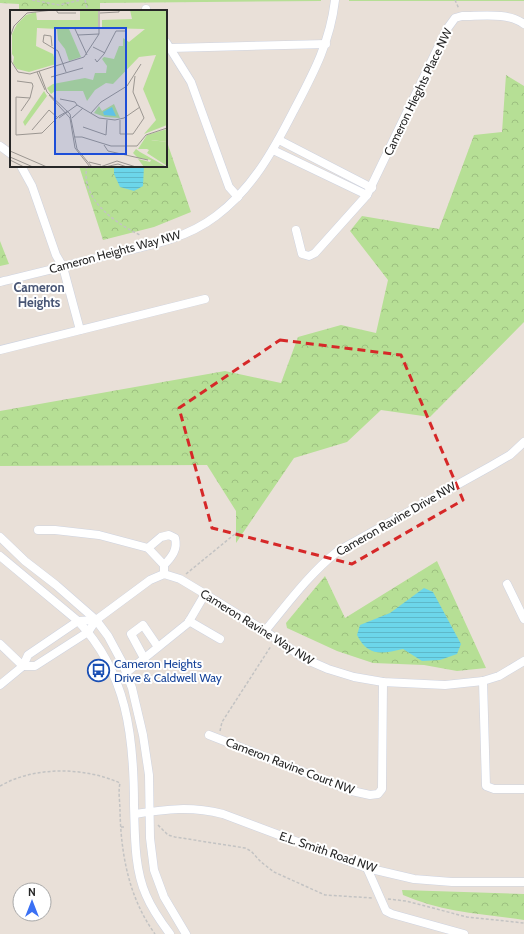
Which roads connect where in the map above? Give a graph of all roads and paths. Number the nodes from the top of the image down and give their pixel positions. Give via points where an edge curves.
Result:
1 (32, 0) edge
2 (81, 0) edge
3 (85, 0) edge
4 (335, 0) edge
5 (88, 10) edge
6 (524, 24) edge
7 (326, 44) junction
8 (169, 45) edge
9 (279, 140) junction
10 (0, 146) edge
11 (273, 150) junction
12 (10, 153) edge
13 (22, 167) edge
14 (87, 167) edge
15 (372, 188) junction
16 (367, 195) junction
17 (238, 197) junction
18 (296, 230) dead end
19 (140, 235) dead end
20 (63, 267) junction
21 (0, 282) edge
22 (205, 299) dead end
23 (80, 330) junction
24 (0, 350) edge
25 (524, 442) edge
26 (241, 529) dead end
27 (38, 530) dead end
28 (0, 537) edge
29 (148, 548) junction
30 (0, 556) edge
31 (164, 564) junction
32 (164, 574) junction
33 (180, 579) junction
34 (507, 584) dead end
35 (205, 594) junction
36 (524, 619) edge
37 (96, 620) junction
38 (78, 621) junction
39 (189, 621) junction
40 (265, 631) junction
41 (88, 632) junction
42 (275, 639) junction
43 (220, 640) dead end
44 (0, 644) edge
45 (158, 647) junction
46 (144, 658) junction
47 (524, 661) edge
48 (23, 666) junction
49 (126, 673) junction
50 (483, 681) junction
51 (383, 682) junction
52 (0, 685) edge
53 (209, 735) dead end
54 (218, 738) junction
55 (120, 783) dead end
56 (0, 786) edge
57 (524, 789) edge
58 (149, 812) junction
59 (134, 814) junction
60 (149, 826) junction
61 (121, 827) dead end
62 (135, 827) junction
63 (367, 868) junction
64 (524, 882) edge
65 (379, 898) junction
66 (524, 923) edge
67 (170, 934) edge
68 (186, 934) edge
69 (464, 934) edge

1 - 2 path via 59,5
3 - 5 path
4 - 7 street, Cameron Heights Way NW
6 - 15 street, Cameron Hieghts Place NW via 517,18 508,16 462,16 452,21
7 - 8 street
7 - 9 street, Cameron Heights Way NW via 319,63
8 - 17 street via 191,82 229,187
9 - 11 street, Cameron Heights Way NW
9 - 15 street
10 - 12 street
11 - 16 street
11 - 17 street, Cameron Heights Way NW
13 - 20 street
14 - 19 path via 90,189 98,205 116,222
15 - 16 street, Cameron Hieghts Place NW
16 - 18 street, Cameron Hieghts Place NW via 315,253 309,256 302,254
17 - 20 street, Cameron Heights Way NW via 216,216 178,237
20 - 21 street, Cameron Heights Way NW
20 - 23 street
22 - 23 street
23 - 24 street
25 - 40 street, Cameron Ravine Drive NW via 510,455 338,551 311,576
26 - 33 path
27 - 29 street via 100,535
28 - 37 street
29 - 31 street
29 - 31 street via 162,537 169,535 175,538 177,544 174,552
30 - 38 street
31 - 32 street
32 - 33 street, Cameron Ravine Way NW
32 - 37 street via 150,580
33 - 35 street, Cameron Ravine Way NW
34 - 36 street
35 - 39 street
35 - 40 street, Cameron Ravine Way NW
37 - 38 street
37 - 41 street
37 - 49 street via 108,636
38 - 41 street
38 - 48 street via 28,655
39 - 43 street
39 - 45 street
40 - 42 street, Cameron Ravine Way NW
41 - 48 street via 35,666
41 - 59 street via 119,685 127,715 134,760
42 - 51 street, Cameron Ravine Way NW via 305,659 328,669
42 - 54 path via 222,722
44 - 48 street
45 - 46 street
45 - 46 street via 143,625 131,634
46 - 49 street
47 - 50 street, Cameron Ravine Way NW via 499,676
48 - 52 street
49 - 58 street via 143,735 149,775
50 - 51 street, Cameron Ravine Way NW via 445,684
50 - 57 street via 486,786 494,789
51 - 54 street, Cameron Ravine Court NW via 382,789 378,794 352,791
53 - 54 street, Cameron Ravine Court NW
55 - 56 path via 87,774 54,770 21,777
58 - 59 street, E.L. Smith Road NW
58 - 60 street
58 - 63 street, E.L. Smith Road NW via 184,808 223,814
59 - 62 street
60 - 65 path via 158,825 168,835 175,837 245,848 274,872 325,896
60 - 68 street via 154,870 164,897
61 - 62 path
62 - 67 street via 137,857 145,894
63 - 64 street, E.L. Smith Road NW via 414,879
63 - 65 street
65 - 66 path via 406,901 467,916
65 - 69 street via 386,911 392,914

